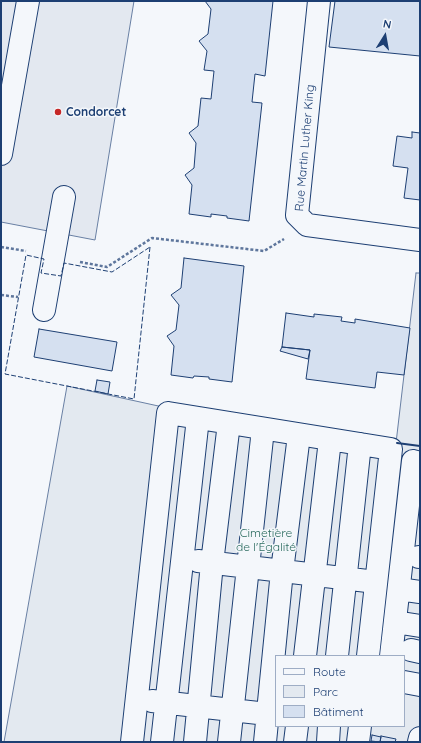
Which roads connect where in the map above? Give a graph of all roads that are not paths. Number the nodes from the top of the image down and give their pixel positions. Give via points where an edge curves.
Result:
1 (28, 1) edge
2 (319, 1) edge
3 (1, 154) edge
4 (64, 196) dead end
5 (420, 240) edge
6 (44, 310) dead end
7 (198, 418) junction
8 (229, 423) junction
9 (264, 429) junction
10 (299, 435) junction
11 (330, 440) junction
12 (360, 444) junction
13 (420, 463) edge
14 (413, 526) edge
15 (152, 556) junction
16 (182, 559) junction
17 (212, 563) junction
18 (248, 567) junction
19 (282, 571) junction
20 (315, 575) junction
21 (345, 578) junction
22 (376, 582) junction
23 (410, 591) edge
24 (395, 622) junction
25 (420, 626) edge
26 (408, 652) edge
27 (276, 655) edge
28 (305, 655) edge
29 (337, 655) edge
30 (368, 655) edge
31 (275, 672) edge
32 (405, 682) edge
33 (420, 685) edge
34 (136, 700) junction
35 (166, 703) junction
36 (199, 706) junction
37 (233, 710) junction
38 (272, 715) edge
39 (297, 727) edge
40 (329, 727) edge
41 (360, 727) edge
42 (420, 738) edge
43 (132, 742) edge
44 (162, 742) edge
45 (195, 742) edge
46 (229, 742) edge
47 (265, 742) edge
48 (295, 742) edge
49 (328, 742) edge
50 (358, 742) edge
51 (419, 742) edge

1 - 3 street
2 - 5 street, Rue Martin Luther King via 297,215 307,225
4 - 6 street
7 - 8 street
7 - 15 street via 168,413
7 - 16 street
8 - 9 street
8 - 17 street
9 - 10 street
9 - 18 street
10 - 11 street
10 - 19 street
11 - 12 street
11 - 20 street
12 - 21 street
12 - 22 street via 391,449
13 - 14 street via 412,461
14 - 23 street
15 - 16 street
15 - 34 street
16 - 17 street
16 - 35 street
17 - 18 street
17 - 36 street
18 - 19 street
18 - 37 street
19 - 20 street
19 - 27 street
20 - 21 street
20 - 28 street
21 - 22 street
21 - 29 street
22 - 30 street
23 - 24 street
24 - 25 street
24 - 26 street
31 - 38 street
32 - 33 street
34 - 35 street
34 - 43 street
35 - 36 street
35 - 44 street
36 - 37 street
36 - 45 street
37 - 38 street
37 - 46 street
38 - 47 street
39 - 48 street
40 - 49 street
41 - 50 street
42 - 51 street

